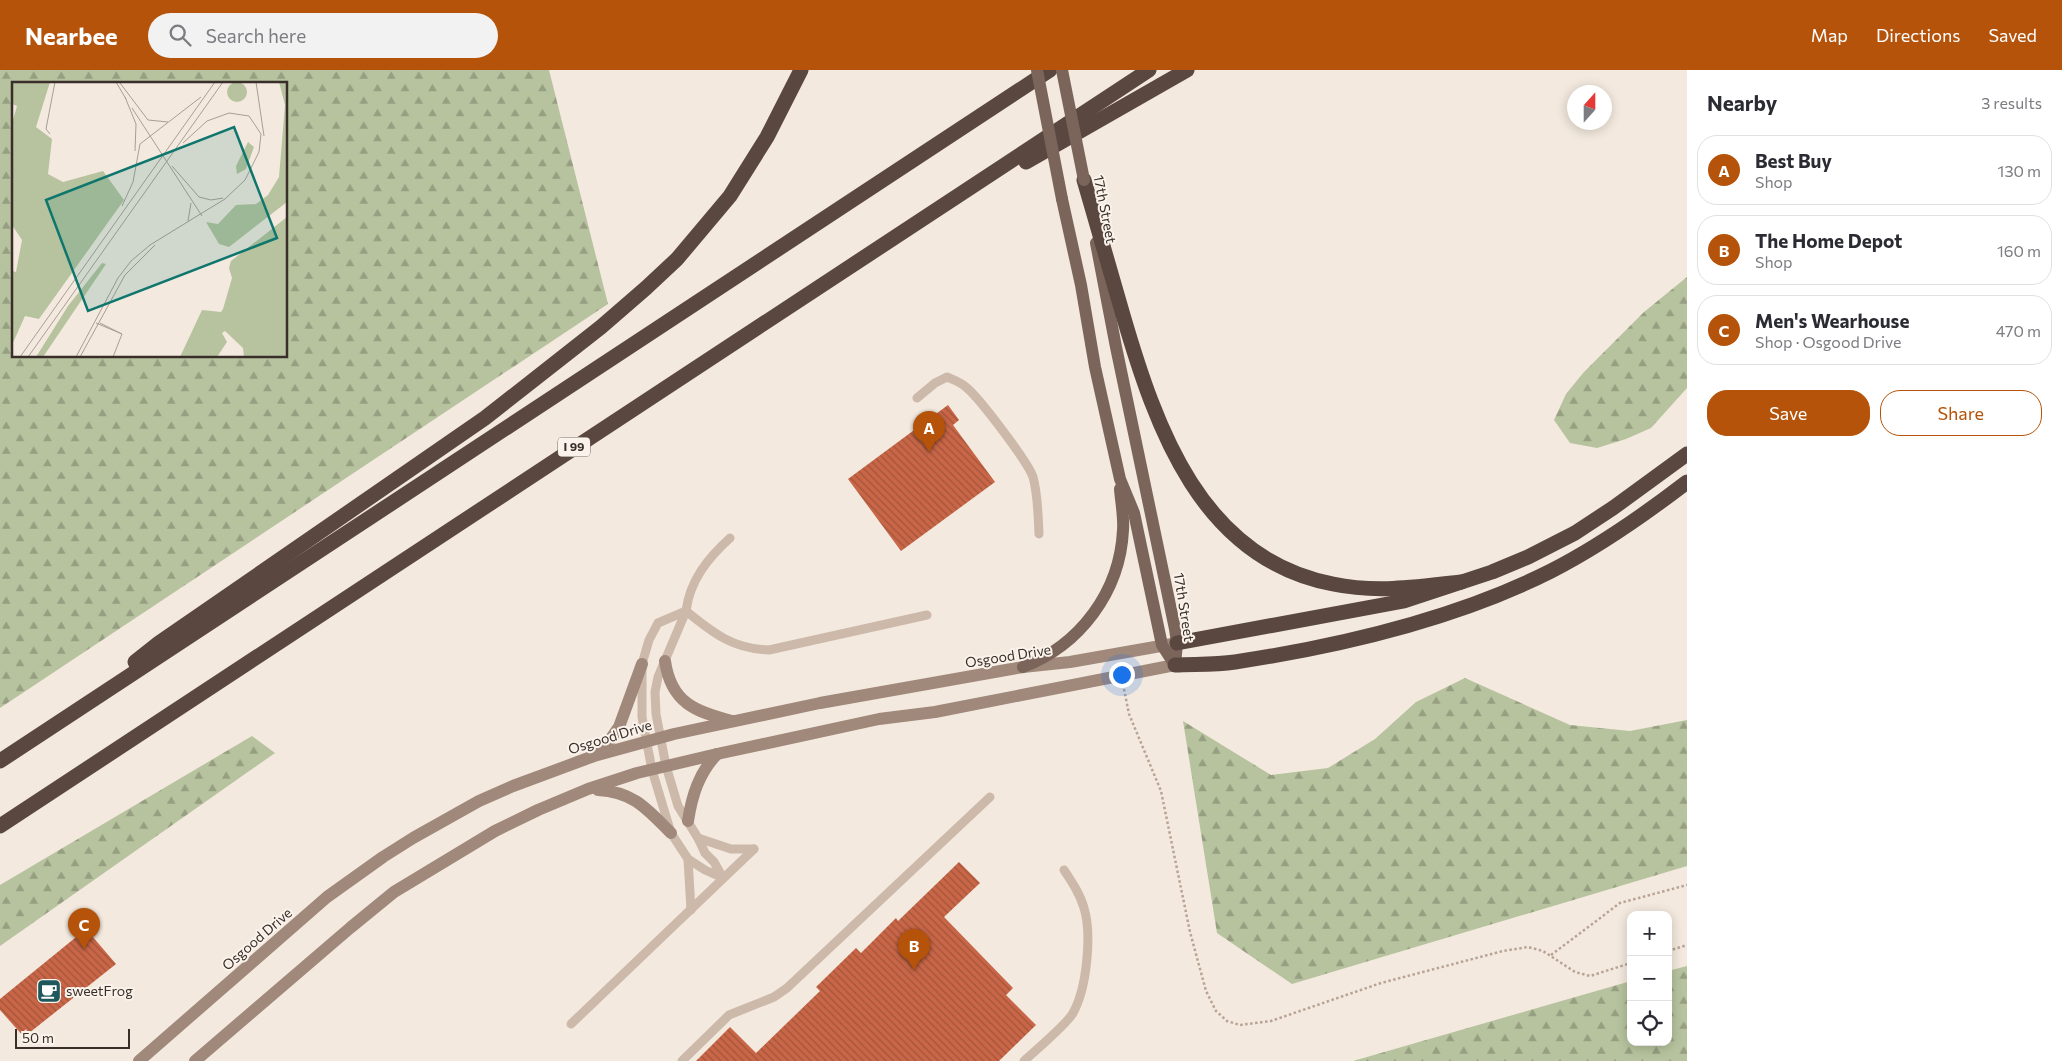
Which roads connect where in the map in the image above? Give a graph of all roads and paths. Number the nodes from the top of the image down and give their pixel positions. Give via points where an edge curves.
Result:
1 (799, 70) edge
2 (1037, 70) edge
3 (1050, 70) edge
4 (1062, 70) edge
5 (1149, 70) edge
6 (1188, 70) edge
7 (1084, 180) junction
8 (924, 219) junction
9 (917, 398) dead end
10 (1687, 454) edge
11 (1120, 478) junction
12 (1687, 482) edge
13 (1039, 534) dead end
14 (730, 538) dead end
15 (1461, 582) junction
16 (686, 611) junction
17 (927, 615) dead end
18 (1169, 644) junction
19 (664, 661) junction
20 (642, 664) junction
21 (1175, 665) junction
22 (1023, 667) junction
23 (1121, 675) junction
24 (735, 722) junction
25 (40, 735) junction
26 (661, 737) junction
27 (646, 741) junction
28 (718, 754) junction
29 (594, 756) junction
30 (0, 761) edge
31 (666, 766) junction
32 (652, 770) junction
33 (588, 789) junction
34 (990, 797) dead end
35 (688, 821) junction
36 (0, 826) edge
37 (671, 833) junction
38 (698, 838) junction
39 (688, 860) junction
40 (1064, 870) dead end
41 (723, 878) junction
42 (1687, 884) edge
43 (691, 910) junction
44 (1687, 945) edge
45 (1672, 950) edge
46 (1551, 955) junction
47 (1627, 964) edge
48 (571, 1024) dead end
49 (139, 1061) edge
50 (195, 1061) edge
51 (682, 1061) edge
52 (1024, 1061) edge

1 - 25 highway via 750,167 712,219 677,259 601,327 485,418 159,643
2 - 11 main road, 17th Street, bridge
3 - 25 highway
4 - 7 main road, 17th Street, bridge
5 - 8 highway, I 99
6 - 8 highway
7 - 15 highway via 1144,385 1187,478 1220,522 1270,561 1309,578 1333,584 1385,590
7 - 18 main road, 17th Street
8 - 36 highway, I 99
9 - 13 lane via 946,377 968,388 1016,448 1032,475 1037,495
10 - 15 highway via 1575,533 1528,557
11 - 18 main road, 17th Street via 1134,513
11 - 22 main road via 1121,547 1102,601 1078,633 1042,659
12 - 21 highway via 1648,512 1551,571 1457,609 1392,630 1325,644 1234,662
14 - 16 lane via 713,553 697,577 688,595
15 - 18 highway via 1404,601
16 - 17 lane via 719,637 752,650 769,650
16 - 19 lane
16 - 20 lane via 658,623
18 - 21 main road, 17th Street
18 - 22 main road, Osgood Drive
19 - 24 main road via 667,676 680,698 704,714
19 - 26 lane via 655,692
20 - 27 lane via 642,717
20 - 29 main road via 619,727
21 - 23 main road
22 - 24 main road, Osgood Drive via 820,703
23 - 28 main road via 935,712 878,720
23 - 46 path via 1130,714 1161,791 1190,932 1206,991 1216,1011 1227,1021 1240,1025 1271,1021 1381,983 1503,951 1528,947
24 - 26 main road, Osgood Drive
25 - 30 highway
26 - 27 main road, Osgood Drive
26 - 31 lane
27 - 29 main road, Osgood Drive
27 - 32 lane
28 - 31 main road
28 - 35 main road via 706,765 701,776 691,801
29 - 49 main road, Osgood Drive via 478,801 383,856 327,897
31 - 32 main road
31 - 35 lane via 678,806
32 - 33 main road
32 - 37 lane
33 - 37 main road via 614,791 636,800
33 - 50 main road via 495,831 394,892
34 - 51 lane via 788,988 729,1015
35 - 38 lane
37 - 39 lane
38 - 41 lane
38 - 41 lane via 731,849 754,850
39 - 41 lane
39 - 43 lane
40 - 52 lane via 1077,890 1088,926 1082,993 1073,1014
41 - 43 lane
42 - 46 path via 1620,903
43 - 48 lane
44 - 45 path
46 - 47 path via 1575,972 1590,976

